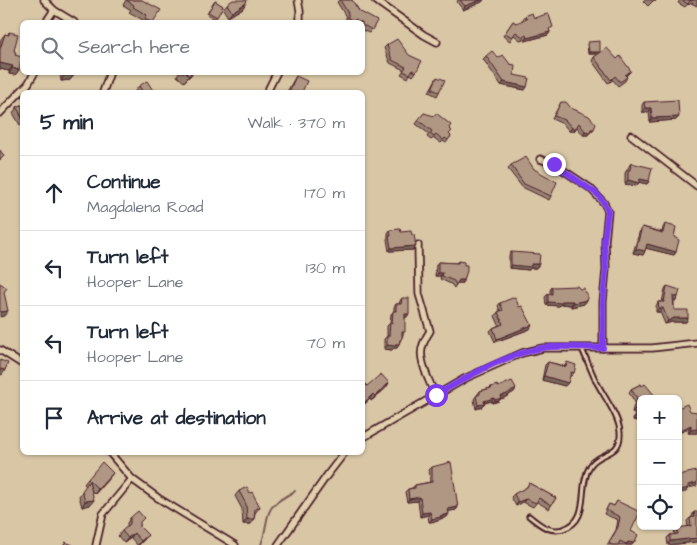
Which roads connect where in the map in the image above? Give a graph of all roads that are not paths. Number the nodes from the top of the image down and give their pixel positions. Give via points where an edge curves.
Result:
1 (44, 0) edge
2 (298, 0) edge
3 (375, 0) edge
4 (54, 10) junction
5 (47, 20) edge
6 (71, 20) edge
7 (300, 20) edge
8 (437, 42) dead end
9 (33, 75) edge
10 (109, 75) edge
11 (276, 75) edge
12 (22, 90) edge
13 (104, 90) edge
14 (268, 90) edge
15 (20, 92) edge
16 (0, 113) edge
17 (632, 135) dead end
18 (540, 159) dead end
19 (697, 186) edge
20 (418, 246) edge
21 (697, 343) edge
22 (582, 348) junction
23 (603, 348) junction
24 (0, 350) edge
25 (20, 363) edge
26 (436, 395) junction
27 (365, 436) edge
28 (112, 455) edge
29 (343, 455) edge
30 (132, 479) junction
31 (529, 516) dead end
32 (96, 545) edge
33 (235, 545) edge
34 (278, 545) edge

1 - 4 street
2 - 7 street
3 - 8 street
4 - 5 street
4 - 6 street
9 - 12 street
10 - 13 street
11 - 14 street
15 - 16 street
17 - 19 street
18 - 23 street via 554,164 590,188 608,211 604,241
20 - 26 street via 419,294 430,331 423,342 420,358
21 - 23 street via 652,348
22 - 23 street
22 - 26 street via 543,348 522,354
22 - 31 lane via 617,420 620,432 618,446 614,452 590,464 585,477 582,510 574,523 559,530 550,530
24 - 25 street
26 - 27 street
28 - 30 street
29 - 34 street
30 - 32 street via 103,514
30 - 33 street

